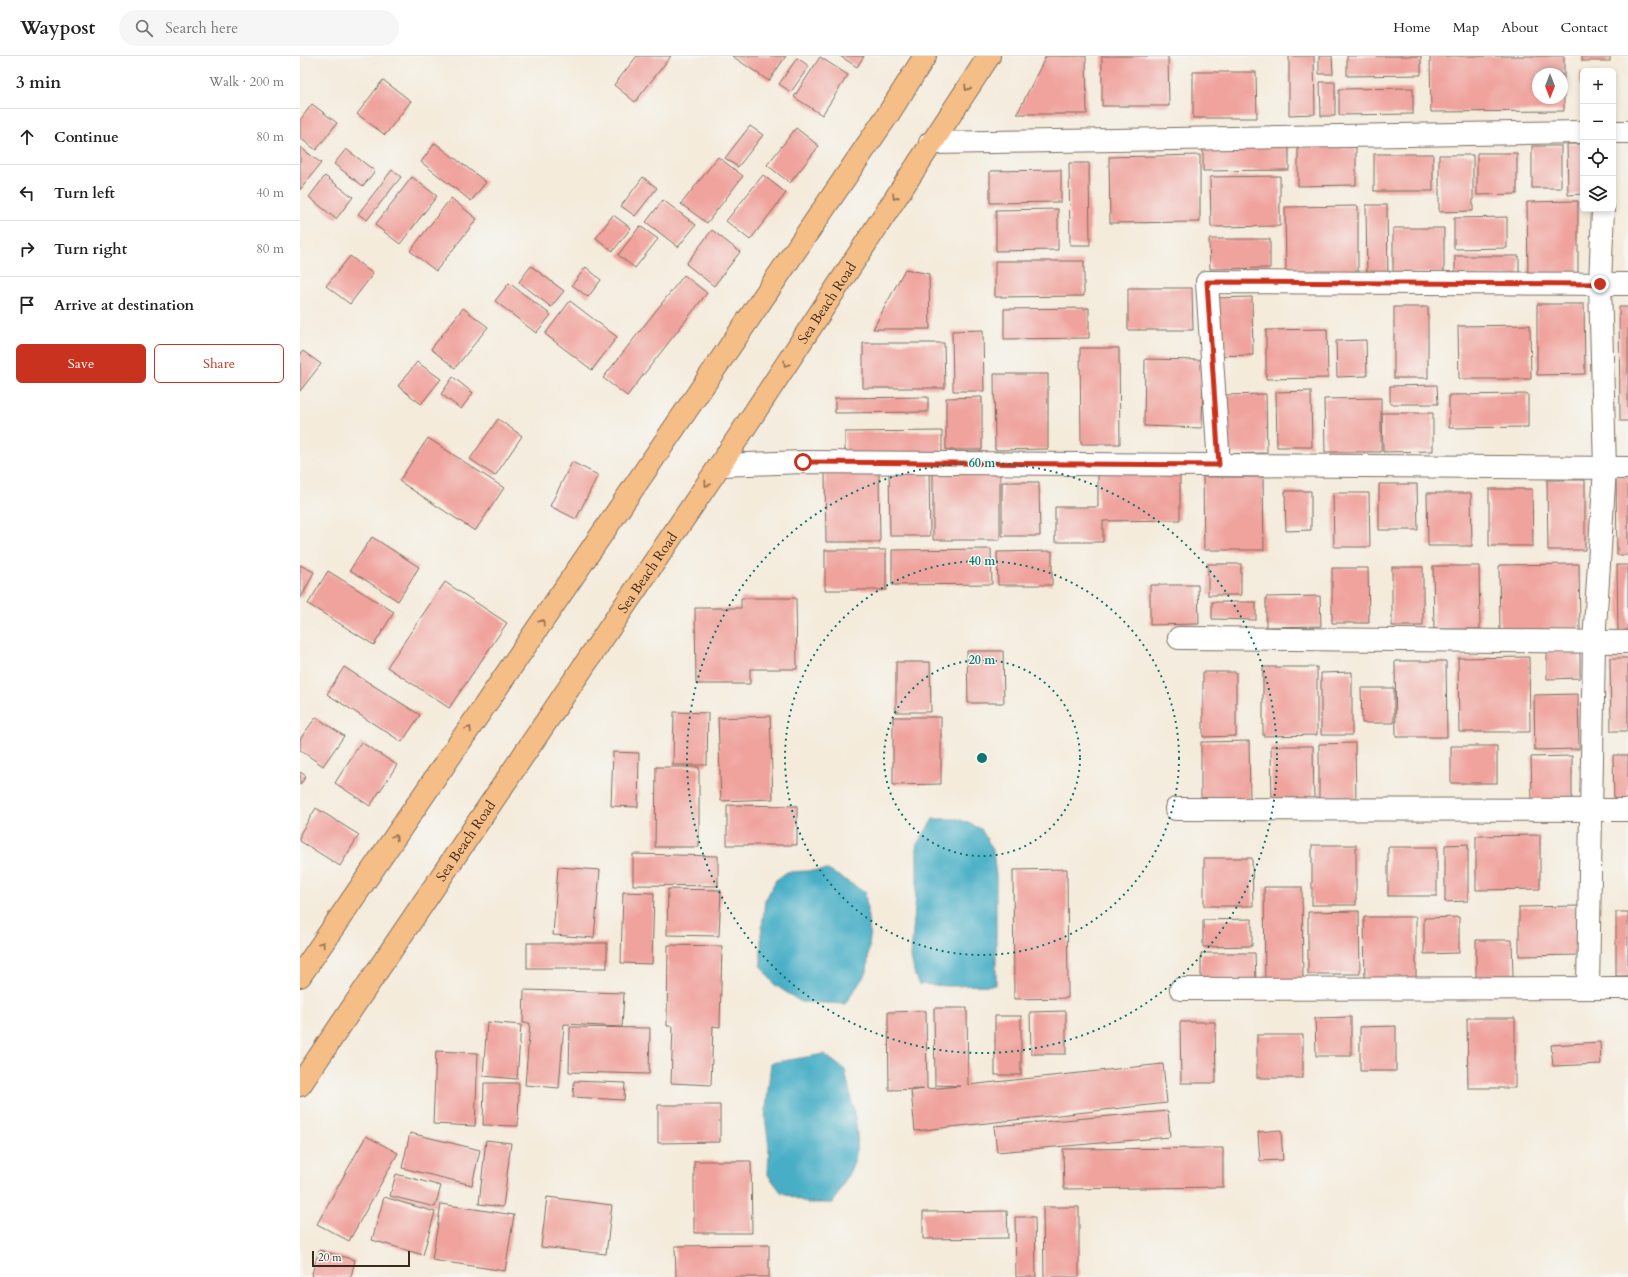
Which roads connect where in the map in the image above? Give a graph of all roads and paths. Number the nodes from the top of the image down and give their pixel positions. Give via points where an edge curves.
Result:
1 (925, 56) edge
2 (989, 56) edge
3 (1580, 132) edge
4 (1616, 132) edge
5 (1628, 132) edge
6 (930, 144) junction
7 (1603, 212) edge
8 (1600, 284) junction
9 (1628, 284) edge
10 (720, 465) junction
11 (1219, 465) junction
12 (1605, 468) junction
13 (1628, 468) edge
14 (1179, 638) dead end
15 (1594, 642) junction
16 (1628, 642) edge
17 (1176, 809) dead end
18 (1591, 810) junction
19 (1628, 810) edge
20 (300, 976) edge
21 (1588, 987) junction
22 (1628, 988) edge
23 (1181, 989) dead end
24 (300, 1085) edge

20 -> 1 main road via 887,116
2 -> 6 main road, Sea Beach Road
3 - 6 street
4 - 5 street
6 -> 10 main road, Sea Beach Road
7 - 8 street
8 - 9 street
8 - 11 street via 1207,282
8 - 12 street
10 - 11 street via 803,462
10 -> 24 main road, Sea Beach Road
11 - 12 street
12 - 13 street
12 - 15 street
14 - 15 street
15 - 16 street
15 - 18 street
17 - 18 street
18 - 19 street
18 - 21 street
21 - 22 street
21 - 23 street

